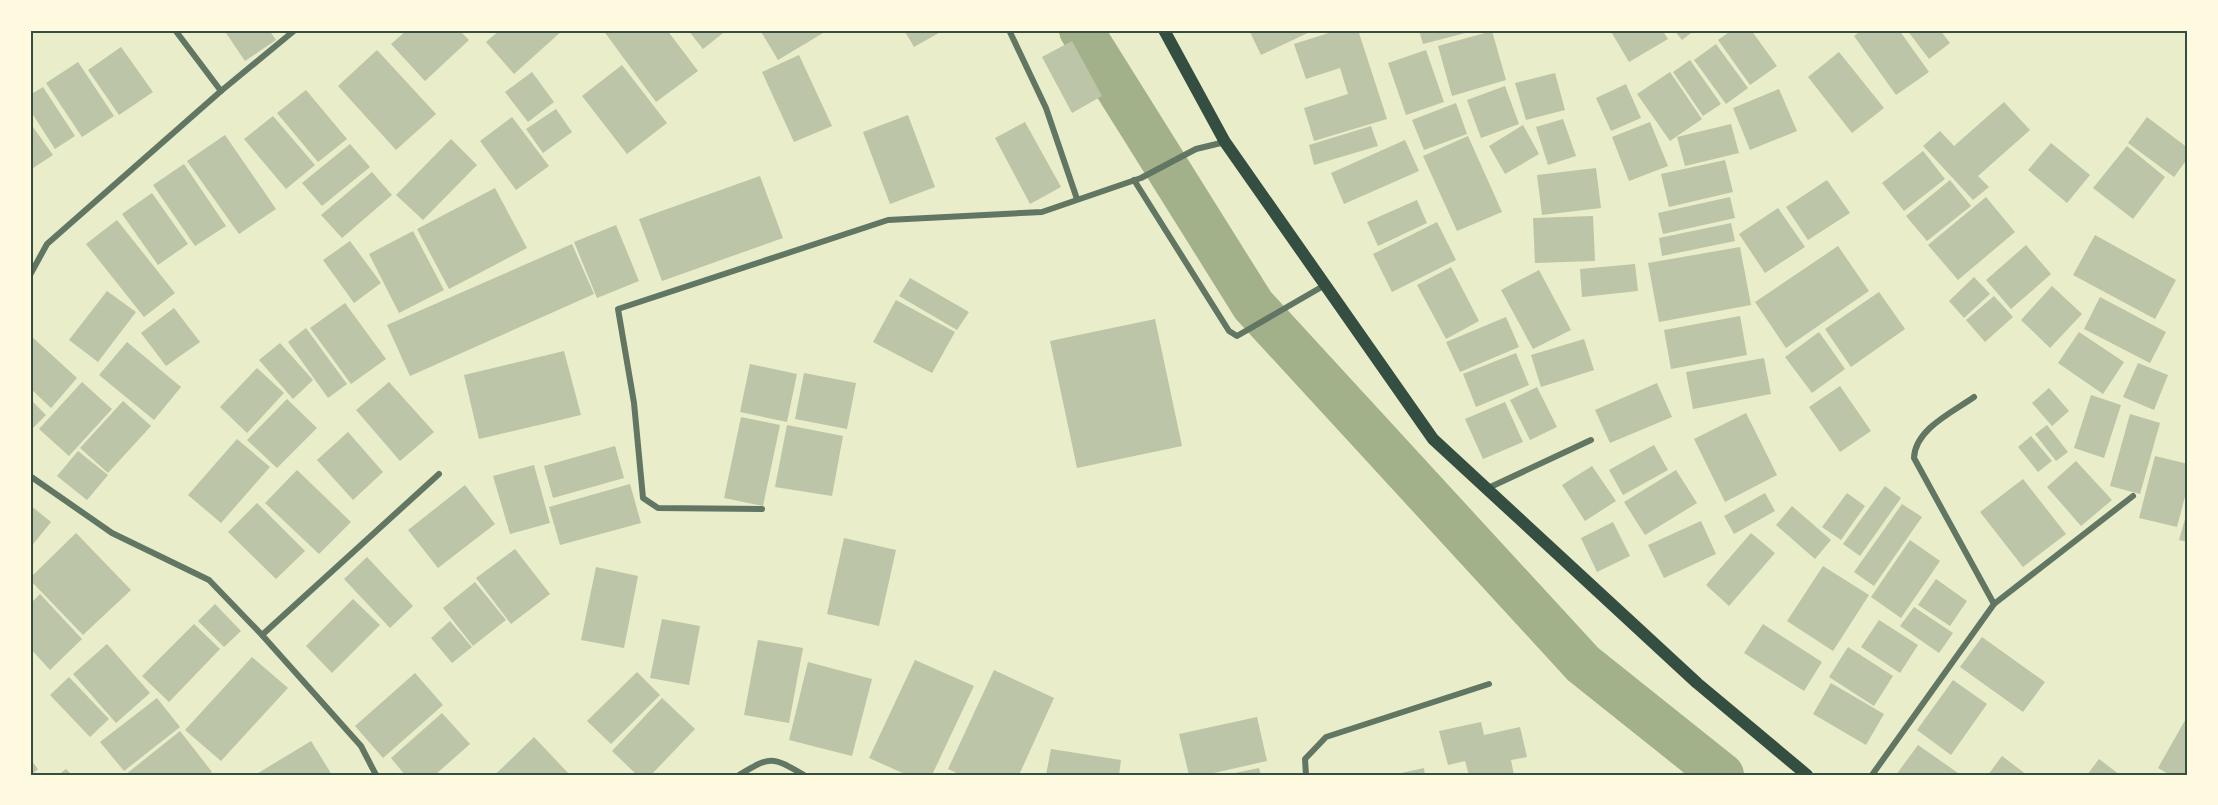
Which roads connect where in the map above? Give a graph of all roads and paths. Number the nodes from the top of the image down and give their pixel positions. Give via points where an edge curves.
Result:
1 (175, 30) edge
2 (295, 30) edge
3 (1009, 30) edge
4 (1164, 30) edge
5 (221, 92) junction
6 (1225, 142) junction
7 (1137, 179) junction
8 (1077, 199) junction
9 (30, 275) edge
10 (1325, 284) junction
11 (1974, 397) dead end
12 (1591, 440) dead end
13 (439, 474) dead end
14 (30, 476) edge
15 (1486, 489) junction
16 (2133, 496) dead end
17 (762, 509) dead end
18 (1994, 604) junction
19 (262, 635) junction
20 (1489, 684) dead end
21 (376, 775) edge
22 (739, 775) edge
23 (804, 775) edge
24 (1306, 775) edge
25 (1808, 775) edge
26 (1872, 775) edge

1 - 5 street
2 - 5 street
3 - 8 street via 1046,108
4 - 6 main road
5 - 9 street via 47,244
6 - 7 street via 1197,149
6 - 10 main road
7 - 8 street
7 - 10 street via 1229,331 1237,336
8 - 17 street via 1042,213 888,220 618,309 634,403 644,498 658,507
10 - 15 main road via 1433,439
11 - 18 street via 1923,434 1914,448 1914,458
12 - 15 street
13 - 19 street
14 - 19 street via 111,533 209,580
15 - 25 main road via 1697,683
16 - 18 street
18 - 26 street
19 - 21 street via 361,746
20 - 24 street via 1326,737 1305,759
22 - 23 street via 768,760

